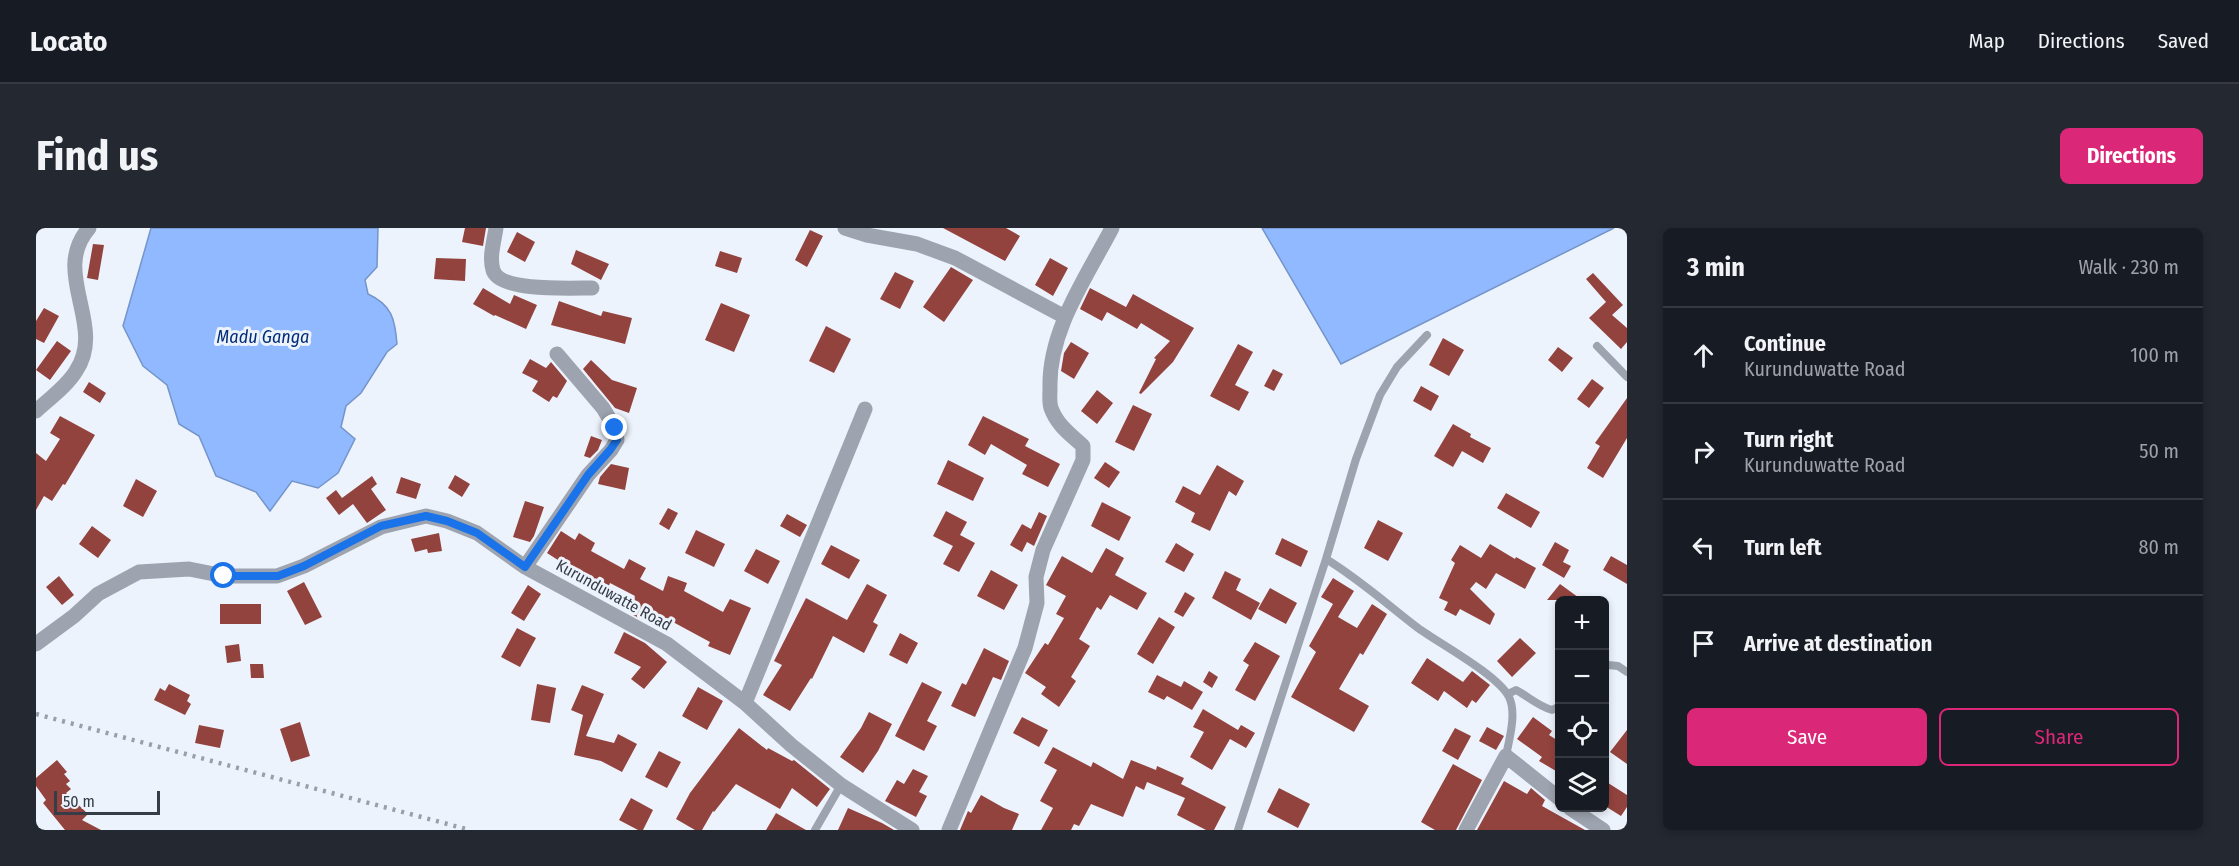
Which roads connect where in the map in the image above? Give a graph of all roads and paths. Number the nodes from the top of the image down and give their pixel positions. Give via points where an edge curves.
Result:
1 (89, 228) edge
2 (496, 228) edge
3 (845, 228) edge
4 (1112, 228) edge
5 (592, 288) dead end
6 (1065, 317) junction
7 (1427, 335) dead end
8 (1597, 346) dead end
9 (557, 354) dead end
10 (1627, 377) edge
11 (865, 410) dead end
12 (36, 411) edge
13 (1326, 559) junction
14 (525, 567) junction
15 (36, 644) edge
16 (1609, 665) edge
17 (1627, 672) edge
18 (1508, 694) junction
19 (745, 703) junction
20 (1555, 708) edge
21 (1506, 756) junction
22 (841, 785) junction
23 (1555, 796) edge
24 (1577, 812) edge
25 (815, 830) edge
26 (912, 830) edge
27 (949, 830) edge
28 (1238, 830) edge
29 (1466, 830) edge
30 (1603, 830) edge

1 - 12 street via 81,237 74,271 86,325 83,358 76,372
2 - 5 street via 494,272 504,282
3 - 6 street via 917,244 955,258
4 - 6 street
6 - 27 street via 1049,377 1050,406 1060,426 1083,446 1083,460 1043,550 1036,576 1037,603 1025,648
7 - 13 lane via 1397,367 1380,395
8 - 10 lane
9 - 14 street via 603,408 617,440
11 - 19 street
13 - 18 lane via 1484,671
13 - 28 lane
14 - 15 street, Kurunduwatte Road via 477,533 426,516 381,526 278,576 224,576 189,569 138,573 98,594
14 - 19 street, Kurunduwatte Road via 667,644
16 - 17 lane
18 - 20 lane via 1516,690 1540,707
18 - 21 lane via 1511,723
19 - 22 street, Kurunduwatte Road
21 - 23 street
21 - 29 street
22 - 25 lane
22 - 26 street, Kurunduwatte Road
24 - 30 street

